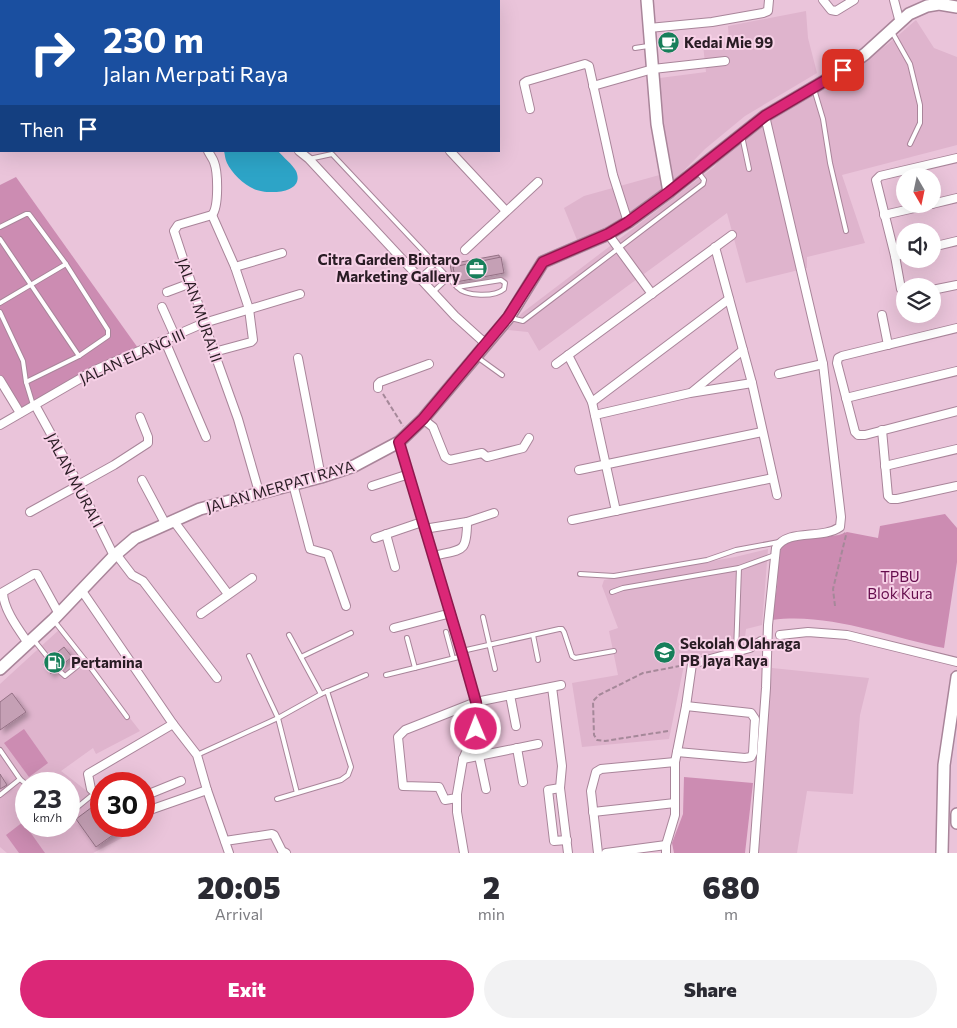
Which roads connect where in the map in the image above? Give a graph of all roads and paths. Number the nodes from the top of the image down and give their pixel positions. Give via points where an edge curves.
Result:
1 (647, 0) edge
2 (769, 0) edge
3 (823, 0) edge
4 (854, 0) edge
5 (894, 0) edge
6 (957, 7) edge
7 (896, 27) junction
8 (649, 28) junction
9 (651, 46) junction
10 (635, 48) dead end
11 (725, 61) dead end
12 (653, 70) junction
13 (593, 86) junction
14 (813, 87) junction
15 (530, 108) dead end
16 (765, 116) junction
17 (742, 134) junction
18 (910, 144) dead end
19 (209, 152) edge
20 (300, 152) edge
21 (306, 152) edge
22 (451, 152) edge
23 (957, 158) edge
24 (310, 159) junction
25 (749, 169) dead end
26 (696, 170) junction
27 (538, 182) dead end
28 (669, 192) junction
29 (957, 198) edge
30 (941, 202) edge
31 (506, 211) junction
32 (896, 212) edge
33 (212, 215) junction
34 (884, 215) junction
35 (628, 222) junction
36 (0, 227) edge
37 (846, 231) dead end
38 (608, 234) junction
39 (732, 235) dead end
40 (0, 239) edge
41 (957, 242) edge
42 (941, 245) edge
43 (715, 247) junction
44 (618, 248) junction
45 (465, 250) dead end
46 (282, 253) dead end
47 (895, 256) joint
48 (66, 264) junction
49 (435, 264) junction
50 (235, 268) junction
51 (420, 278) junction
52 (448, 278) junction
53 (899, 278) edge
54 (191, 283) junction
55 (957, 285) edge
56 (31, 286) junction
57 (457, 287) junction
58 (941, 288) edge
59 (167, 292) dead end
60 (433, 292) junction
61 (300, 294) dead end
62 (652, 294) junction
63 (729, 299) junction
64 (0, 303) edge
65 (162, 307) dead end
66 (249, 308) junction
67 (0, 312) edge
68 (882, 315) dead end
69 (508, 317) junction
70 (204, 323) junction
71 (957, 328) edge
72 (175, 336) junction
73 (165, 341) junction
74 (486, 344) junction
75 (888, 345) junction
76 (743, 350) junction
77 (214, 352) junction
78 (568, 355) junction
79 (79, 356) junction
80 (476, 356) junction
81 (298, 358) dead end
82 (429, 364) dead end
83 (556, 364) dead end
84 (823, 364) junction
85 (957, 371) edge
86 (779, 374) dead end
87 (502, 375) dead end
88 (0, 380) edge
89 (26, 382) junction
90 (752, 383) junction
91 (378, 388) joint
92 (690, 393) junction
93 (846, 398) junction
94 (592, 402) junction
95 (34, 405) junction
96 (957, 411) edge
97 (20, 414) junction
98 (595, 415) junction
99 (140, 417) dead end
100 (423, 419) junction
101 (0, 425) edge
102 (882, 430) junction
103 (762, 432) junction
104 (408, 434) junction
105 (206, 437) dead end
106 (529, 438) dead end
107 (399, 442) junction
108 (957, 449) edge
109 (606, 464) junction
110 (885, 466) junction
111 (579, 470) dead end
112 (409, 474) junction
113 (321, 477) junction
114 (773, 478) junction
115 (142, 480) dead end
116 (293, 484) junction
117 (79, 485) junction
118 (372, 486) dead end
119 (957, 486) edge
120 (259, 492) junction
121 (777, 495) dead end
122 (616, 511) junction
123 (30, 512) dead end
124 (494, 513) dead end
125 (572, 520) dead end
126 (169, 522) junction
127 (467, 522) junction
128 (423, 525) junction
129 (840, 527) junction
130 (386, 534) junction
131 (375, 538) dead end
132 (779, 542) junction
133 (115, 555) junction
134 (775, 555) junction
135 (433, 556) junction
136 (395, 567) dead end
137 (739, 568) junction
138 (580, 574) dead end
139 (252, 578) dead end
140 (82, 591) junction
141 (612, 592) dead end
142 (228, 594) junction
143 (346, 606) dead end
144 (834, 606) dead end
145 (450, 612) junction
146 (201, 614) dead end
147 (56, 617) junction
148 (483, 618) dead end
149 (394, 628) dead end
150 (446, 632) dead end
151 (352, 633) dead end
152 (533, 634) junction
153 (289, 635) dead end
154 (780, 635) dead end
155 (408, 638) dead end
156 (31, 641) junction
157 (762, 641) dead end
158 (489, 644) junction
159 (614, 651) dead end
160 (736, 652) junction
161 (463, 653) junction
162 (249, 656) dead end
163 (301, 657) junction
164 (452, 658) junction
165 (49, 659) dead end
166 (86, 660) junction
167 (538, 660) dead end
168 (957, 662) edge
169 (692, 664) junction
170 (415, 668) junction
171 (0, 669) edge
172 (57, 669) dead end
173 (495, 669) dead end
174 (366, 675) dead end
175 (386, 675) dead end
176 (957, 677) edge
177 (217, 678) dead end
178 (561, 685) dead end
179 (552, 687) junction
180 (328, 692) junction
181 (321, 694) junction
182 (510, 695) junction
183 (476, 702) junction
184 (686, 706) junction
185 (126, 717) dead end
186 (278, 718) junction
187 (173, 724) junction
188 (516, 726) dead end
189 (668, 731) dead end
190 (538, 744) dead end
191 (517, 748) junction
192 (0, 750) edge
193 (677, 752) junction
194 (197, 755) junction
195 (479, 756) junction
196 (463, 760) junction
197 (675, 762) junction
198 (15, 772) edge
199 (91, 772) edge
200 (90, 773) edge
201 (181, 782) dead end
202 (523, 782) dead end
203 (15, 783) edge
204 (90, 784) edge
205 (560, 788) junction
206 (486, 789) dead end
207 (207, 790) junction
208 (155, 792) edge
209 (298, 793) junction
210 (0, 795) edge
211 (90, 796) dead end
212 (457, 798) junction
213 (277, 799) dead end
214 (675, 803) junction
215 (80, 805) edge
216 (155, 808) edge
217 (593, 812) junction
218 (957, 814) edge
219 (957, 823) edge
220 (567, 840) junction
221 (225, 841) junction
222 (666, 849) edge
223 (229, 853) edge
224 (286, 853) edge
225 (464, 853) edge
226 (568, 853) edge
227 (598, 853) edge
228 (606, 853) edge
229 (754, 853) edge
230 (942, 853) edge

1 - 8 main road
2 - 8 street via 768,11 763,13
3 - 4 street via 831,10 836,10
5 - 7 street
6 - 7 main road, JALAN MERPATI RAYA via 928,6 909,14
7 - 14 main road, JALAN MERPATI RAYA via 843,70
7 - 18 lane via 920,105 920,123
8 - 9 main road
9 - 10 lane
9 - 12 main road
11 - 12 street
12 - 13 street
12 - 28 main road
13 - 15 street via 587,64 527,81 524,87
13 - 35 street via 613,175
14 - 16 main road, JALAN MERPATI RAYA
14 - 37 lane via 823,119
16 - 17 main road, JALAN MERPATI RAYA
16 - 84 street
17 - 25 lane
17 - 26 main road, JALAN MERPATI RAYA
19 - 33 street via 215,164 217,197
20 - 24 street
21 - 24 street
22 - 31 street
23 - 34 street via 880,176 876,180
24 - 49 lane via 332,154
24 - 51 street
26 - 28 main road, JALAN MERPATI RAYA
26 - 44 lane via 704,180 703,184
27 - 31 street
28 - 35 main road, JALAN MERPATI RAYA
29 - 30 street
31 - 45 street
32 - 34 street
33 - 50 street
33 - 54 street, JALAN MURAI II via 175,228
34 - 47 street
35 - 38 main road, JALAN MERPATI RAYA
36 - 48 lane via 29,214
38 - 44 street
38 - 69 main road, JALAN MERPATI RAYA via 543,262
39 - 43 street
40 - 56 lane
41 - 42 street
43 - 62 street
43 - 63 street
44 - 62 street
44 - 69 lane via 523,321
46 - 50 street
47 - 53 street
48 - 56 lane
48 - 79 lane via 108,330 108,336
49 - 51 lane
49 - 52 lane
50 - 66 street
51 - 60 street
52 - 57 lane
52 - 60 lane
54 - 59 street
54 - 70 street, JALAN MURAI II
55 - 58 street
56 - 64 lane
56 - 79 lane
57 - 57 lane via 473,294 499,294 505,282
60 - 74 street
61 - 66 street, JALAN ELANG III
62 - 78 street
63 - 76 street
63 - 94 street
65 - 72 street
66 - 70 street, JALAN ELANG III
66 - 77 street via 253,340
67 - 89 lane via 24,361
68 - 75 street
69 - 74 main road, JALAN MERPATI RAYA
70 - 72 street, JALAN ELANG III
70 - 77 street, JALAN MURAI II
71 - 75 street
72 - 73 street, JALAN ELANG III
73 - 95 street, JALAN ELANG III via 95,370
73 - 105 street
74 - 80 main road, JALAN MERPATI RAYA
75 - 93 street via 838,358
76 - 90 street
76 - 92 street
77 - 120 street, JALAN MURAI II
78 - 83 street
78 - 94 street
79 - 89 lane
80 - 87 lane
80 - 100 main road, JALAN MERPATI RAYA
81 - 113 street
82 - 91 street via 380,382
84 - 86 street
84 - 129 street via 842,517
85 - 93 street
88 - 97 street
89 - 95 lane
90 - 92 street
90 - 103 street
91 - 104 path
92 - 98 street
93 - 102 street via 858,435
94 - 98 street
95 - 97 street, JALAN ELANG III
95 - 117 street, JALAN MURAI I
96 - 102 street
97 - 101 street, JALAN ELANG III
98 - 109 street
99 - 117 street via 148,443
100 - 104 main road, JALAN MERPATI RAYA
100 - 106 street via 433,427 445,457 450,460 482,453 487,457 522,448
102 - 110 street
103 - 109 street
103 - 114 street
104 - 107 main road, JALAN MERPATI RAYA
107 - 112 street
107 - 113 main road, JALAN MERPATI RAYA via 354,466
108 - 110 street
109 - 111 street
109 - 122 street
110 - 119 street via 891,499
112 - 118 street
112 - 128 street
113 - 116 main road, JALAN MERPATI RAYA
114 - 121 street
114 - 122 street
115 - 126 street
116 - 120 main road, JALAN MERPATI RAYA
116 - 143 street via 310,549 328,554
117 - 123 street
117 - 133 street, JALAN MURAI I
120 - 126 main road, JALAN MERPATI RAYA via 200,508
122 - 125 street
124 - 127 street
126 - 133 main road, JALAN MERPATI RAYA via 135,538
126 - 142 street
127 - 128 street
127 - 135 street via 464,547
128 - 130 street
128 - 135 street
129 - 132 street
129 - 144 path via 846,535 833,589
130 - 131 street
130 - 136 street
132 - 134 street
132 - 138 lane via 736,550 707,560 614,576
133 - 140 main road, JALAN MERPATI RAYA
133 - 177 street, JALAN MURAI I via 132,575 143,581
134 - 137 lane
134 - 229 street
135 - 145 street
137 - 141 lane
137 - 160 lane
139 - 142 street
140 - 147 main road, JALAN MERPATI RAYA
140 - 187 street
142 - 146 street
145 - 149 street
145 - 161 street
147 - 156 main road, JALAN MERPATI RAYA
147 - 156 street via 37,574 3,592 15,624
147 - 166 lane
148 - 158 lane
150 - 164 lane
151 - 163 lane
152 - 158 lane
152 - 159 lane via 562,629 575,658
152 - 167 lane
153 - 163 lane
154 - 168 street via 808,632 847,635
155 - 170 lane
156 - 165 lane
156 - 171 main road, JALAN MERPATI RAYA
157 - 160 street
158 - 161 lane
158 - 173 lane
160 - 169 street
161 - 164 lane
161 - 183 street
162 - 186 lane
163 - 181 lane
164 - 170 lane
166 - 172 lane via 64,676
166 - 185 lane
169 - 184 street
169 - 189 path via 643,673 593,701 597,740
170 - 175 lane
174 - 180 lane
176 - 230 main road via 944,765
178 - 179 street
179 - 182 street
179 - 205 street via 562,766
180 - 181 lane
180 - 209 lane via 351,767 348,776 341,780
181 - 186 lane
182 - 183 street
182 - 188 street
183 - 196 street via 476,729
183 - 212 street via 405,730 398,737 403,786 439,787 446,800
184 - 193 street
184 - 193 street via 751,713 755,719 753,753 745,758
186 - 194 lane
186 - 209 lane
187 - 194 street
187 - 199 street
190 - 191 street
191 - 195 street
191 - 202 street
192 - 198 lane
193 - 197 street
194 - 207 street
195 - 196 street
195 - 206 street
196 - 212 street
197 - 214 street
197 - 217 street via 596,772 590,791
200 - 204 street
201 - 208 street
203 - 210 lane
205 - 220 street
205 - 220 street via 548,790 554,842
207 - 216 street
207 - 221 street
209 - 213 lane
211 - 215 lane
212 - 225 street
214 - 217 street
214 - 222 street
217 - 227 street
218 - 219 main road
220 - 226 street
221 - 223 street
221 - 224 street via 272,834
222 - 228 street

